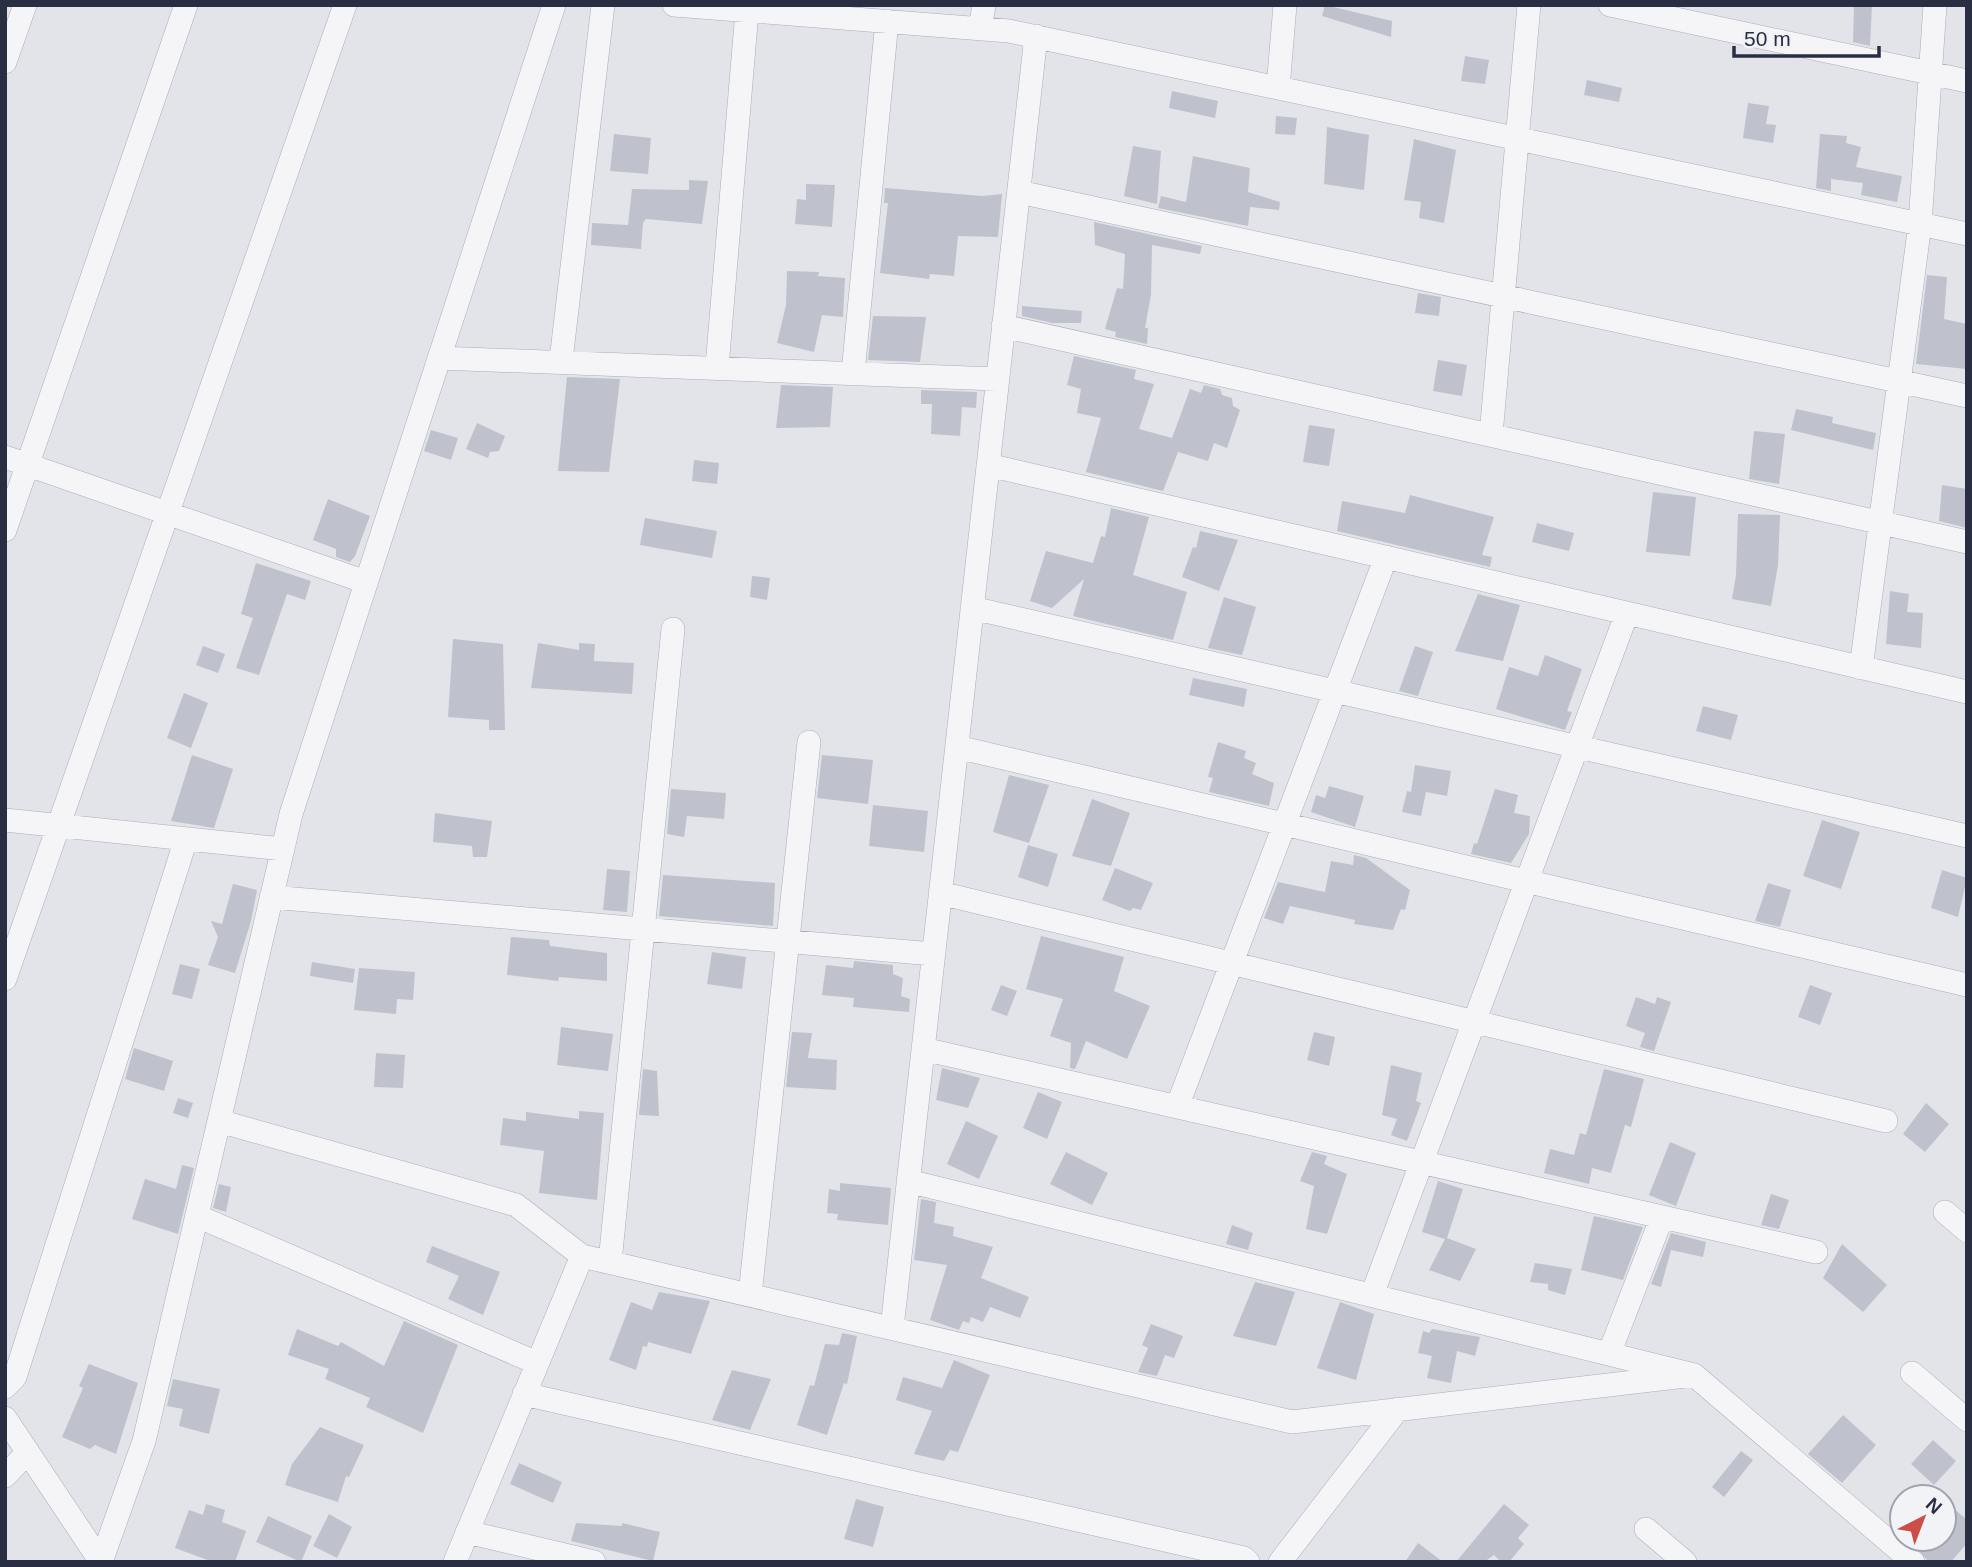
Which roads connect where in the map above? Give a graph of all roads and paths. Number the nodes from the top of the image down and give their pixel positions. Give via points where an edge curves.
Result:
1 (25, 5) edge
2 (186, 5) edge
3 (345, 5) edge
4 (554, 5) edge
5 (603, 5) edge
6 (674, 5) edge
7 (984, 5) edge
8 (1285, 5) edge
9 (1529, 5) edge
10 (1610, 5) edge
11 (1936, 5) edge
12 (699, 6) edge
13 (747, 11) junction
14 (843, 12) edge
15 (887, 21) junction
16 (980, 29) junction
17 (1036, 36) junction
18 (5, 62) edge
19 (1931, 73) junction
20 (1967, 81) edge
21 (1278, 88) junction
22 (1517, 139) junction
23 (1018, 192) junction
24 (1920, 224) junction
25 (1967, 234) edge
26 (1503, 296) junction
27 (1003, 326) junction
28 (439, 358) junction
29 (561, 360) junction
30 (716, 367) junction
31 (853, 373) junction
32 (998, 379) junction
33 (1899, 382) junction
34 (1967, 396) edge
35 (1491, 435) junction
36 (5, 457) edge
37 (28, 465) junction
38 (988, 465) junction
39 (168, 513) junction
40 (1880, 523) junction
41 (5, 530) edge
42 (1967, 542) edge
43 (1387, 557) junction
44 (366, 582) junction
45 (972, 608) junction
46 (1627, 613) junction
47 (673, 629) dead end
48 (1861, 668) junction
49 (1335, 691) junction
50 (1967, 692) edge
51 (809, 742) dead end
52 (957, 747) junction
53 (1576, 747) junction
54 (5, 820) edge
55 (1284, 825) junction
56 (58, 826) junction
57 (1967, 836) edge
58 (186, 838) junction
59 (282, 849) junction
60 (1526, 882) junction
61 (940, 893) junction
62 (271, 897) junction
63 (643, 929) junction
64 (788, 942) junction
65 (933, 954) junction
66 (1232, 963) junction
67 (5, 979) edge
68 (1967, 985) edge
69 (1474, 1021) junction
70 (923, 1049) junction
71 (1177, 1107) junction
72 (219, 1121) junction
73 (1886, 1121) dead end
74 (1422, 1162) junction
75 (908, 1181) junction
76 (1945, 1212) dead end
77 (197, 1216) junction
78 (1661, 1217) junction
79 (1967, 1231) edge
80 (1816, 1252) dead end
81 (582, 1256) junction
82 (610, 1262) junction
83 (750, 1295) junction
84 (1372, 1295) junction
85 (892, 1328) junction
86 (1609, 1354) junction
87 (537, 1363) junction
88 (1912, 1373) dead end
89 (1695, 1375) junction
90 (5, 1387) edge
91 (524, 1394) junction
92 (1398, 1409) junction
93 (5, 1418) edge
94 (1967, 1420) edge
95 (28, 1452) junction
96 (5, 1476) edge
97 (1646, 1529) dead end
98 (467, 1532) junction
99 (101, 1562) edge
100 (454, 1562) edge
101 (594, 1562) edge
102 (1248, 1562) edge
103 (1280, 1562) edge
104 (1685, 1562) edge
105 (1913, 1562) edge

1 - 18 street
2 - 37 street
3 - 39 street
4 - 28 street
5 - 29 street
6 - 12 street
7 - 16 street
8 - 21 street
9 - 22 street
10 - 19 street
11 - 19 street
12 - 13 street
13 - 14 street
13 - 30 street
14 - 15 street
15 - 16 street
15 - 31 street
16 - 17 street
17 - 21 street
17 - 23 street
19 - 20 street
19 - 24 street
21 - 22 street
22 - 24 street
22 - 26 street
23 - 26 street
23 - 27 street
24 - 25 street
24 - 33 street
26 - 33 street
26 - 35 street
27 - 32 street
27 - 35 street
28 - 29 street
28 - 44 street
29 - 30 street
30 - 31 street
31 - 32 street
32 - 38 street
33 - 34 street
33 - 40 street
35 - 40 street
36 - 37 street
37 - 39 street
37 - 41 street
38 - 43 street
38 - 45 street
39 - 44 street
39 - 56 street
40 - 42 street
40 - 48 street
43 - 46 street
43 - 49 street
44 - 59 street
45 - 49 street
45 - 52 street
46 - 48 street
46 - 53 street
47 - 63 street
48 - 50 street
49 - 53 street
49 - 55 street
51 - 64 street
52 - 55 street
52 - 61 street
53 - 57 street
53 - 60 street
54 - 56 street
55 - 60 street
55 - 66 street
56 - 58 street
56 - 67 street
58 - 59 street
58 - 90 street via 15,1377
59 - 62 street
60 - 68 street
60 - 69 street
61 - 65 street
61 - 66 street
62 - 63 street
62 - 72 street
63 - 64 street
63 - 82 street
64 - 65 street
64 - 83 street
65 - 70 street
66 - 69 street
66 - 71 street
69 - 73 street
69 - 74 street
70 - 71 street
70 - 75 street
71 - 74 street
72 - 77 street
72 - 81 street via 516,1205
74 - 78 street
74 - 84 street
75 - 84 street
75 - 85 street
76 - 79 street
77 - 87 street
77 - 99 street via 144,1441
78 - 80 street
78 - 86 street
81 - 82 street
81 - 87 street
82 - 83 street
83 - 85 street
84 - 86 street
85 - 92 street via 1292,1422
86 - 89 street
87 - 91 street
88 - 94 street
89 - 92 street
89 - 105 street
91 - 98 street
91 - 102 street
92 - 103 street
93 - 95 street
95 - 96 street
95 - 99 street
97 - 104 street
98 - 100 street
98 - 101 street

